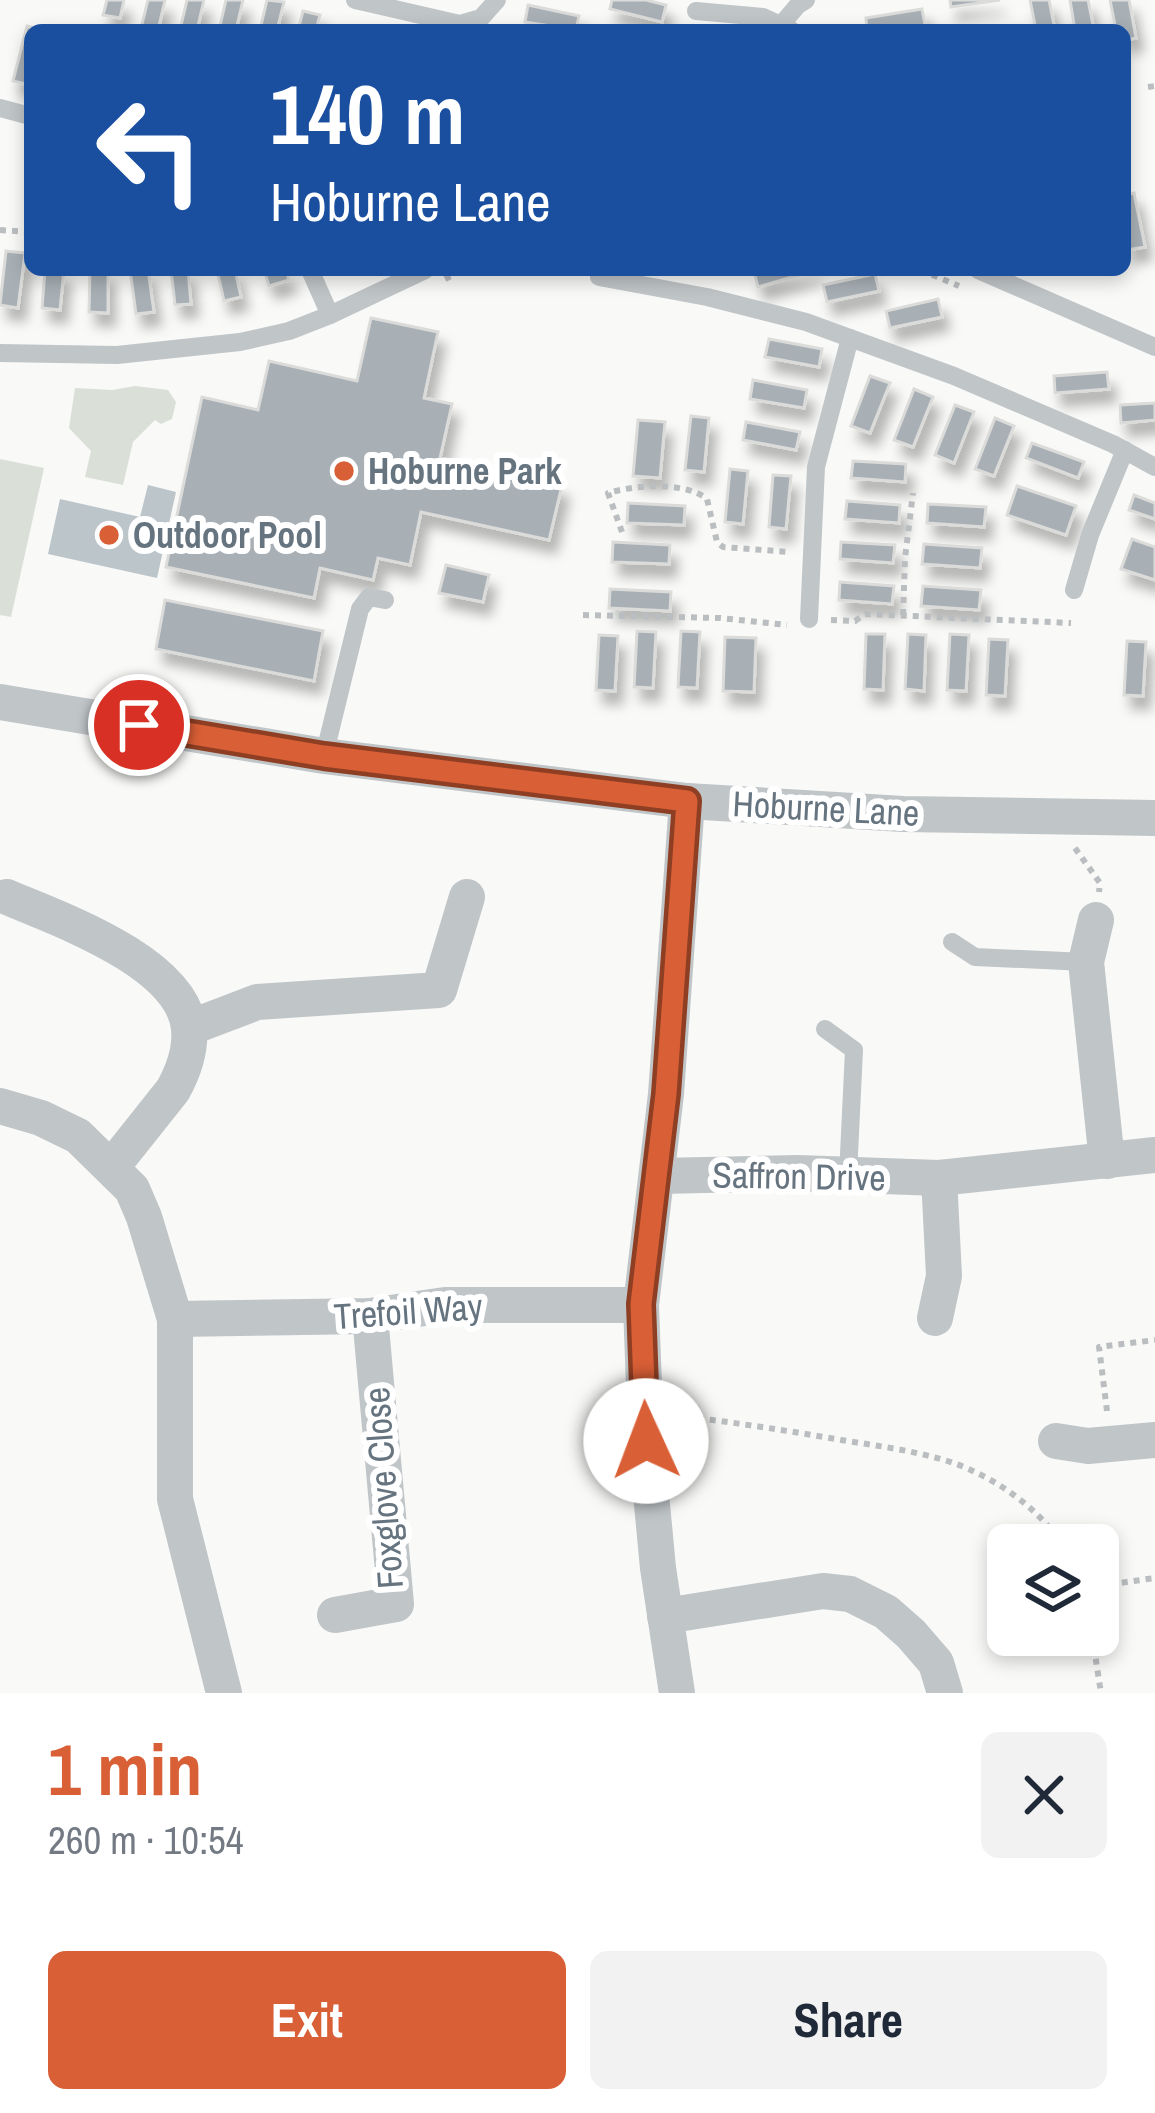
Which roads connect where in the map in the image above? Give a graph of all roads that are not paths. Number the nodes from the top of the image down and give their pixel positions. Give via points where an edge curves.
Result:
1 (355, 0) edge
2 (497, 0) edge
3 (806, 0) edge
4 (696, 14) edge
5 (778, 24) edge
6 (788, 24) edge
7 (313, 276) edge
8 (412, 276) edge
9 (992, 276) edge
10 (599, 277) dead end
11 (330, 315) junction
12 (850, 338) junction
13 (1155, 346) edge
14 (0, 353) edge
15 (1125, 450) junction
16 (1155, 467) edge
17 (1074, 590) dead end
18 (385, 600) dead end
19 (809, 619) road end
20 (0, 702) edge
21 (324, 756) junction
22 (687, 801) junction
23 (1155, 818) edge
24 (7, 897) dead end
25 (467, 897) dead end
26 (1096, 920) road end
27 (952, 942) dead end
28 (1086, 962) junction
29 (189, 1028) junction
30 (825, 1029) dead end
31 (0, 1106) edge
32 (1155, 1155) edge
33 (1107, 1161) junction
34 (111, 1168) junction
35 (848, 1175) junction
36 (658, 1176) junction
37 (939, 1178) junction
38 (641, 1304) junction
39 (370, 1316) junction
40 (934, 1318) dead end
41 (176, 1319) junction
42 (1155, 1440) edge
43 (1056, 1441) dead end
44 (335, 1615) dead end
45 (664, 1616) junction
46 (224, 1693) edge
47 (677, 1693) edge
48 (945, 1693) edge

1 - 2 lane via 460,24 481,19
3 - 6 lane
4 - 5 lane
7 - 11 lane
8 - 11 lane
9 - 13 lane
10 - 12 lane
11 - 14 lane via 289,331 117,356
12 - 15 lane
12 - 19 lane via 815,467
15 - 16 lane
15 - 17 lane
18 - 21 lane via 369,597 360,609
20 - 21 street, Hoburne Lane
21 - 22 street, Hoburne Lane
22 - 23 street, Hoburne Lane
22 - 36 street
24 - 29 street via 111,925 171,989
25 - 29 street via 439,990 257,1002
26 - 28 street
27 - 28 lane via 975,957
28 - 33 street
29 - 34 street via 173,1090
30 - 35 lane via 854,1050
31 - 34 street via 78,1136
32 - 33 street, Saffron Drive
33 - 37 street, Saffron Drive
34 - 41 street via 132,1189
35 - 36 street, Saffron Drive
35 - 37 street, Saffron Drive
36 - 38 street
37 - 40 street, Saffron Drive via 944,1276
38 - 39 street, Trefoil Way via 445,1305
38 - 45 street
39 - 41 street, Trefoil Way
39 - 44 street, Foxglove Close via 395,1604
41 - 46 street via 175,1499
42 - 43 street
45 - 47 street
45 - 48 street via 823,1591 850,1594 911,1634 936,1663

